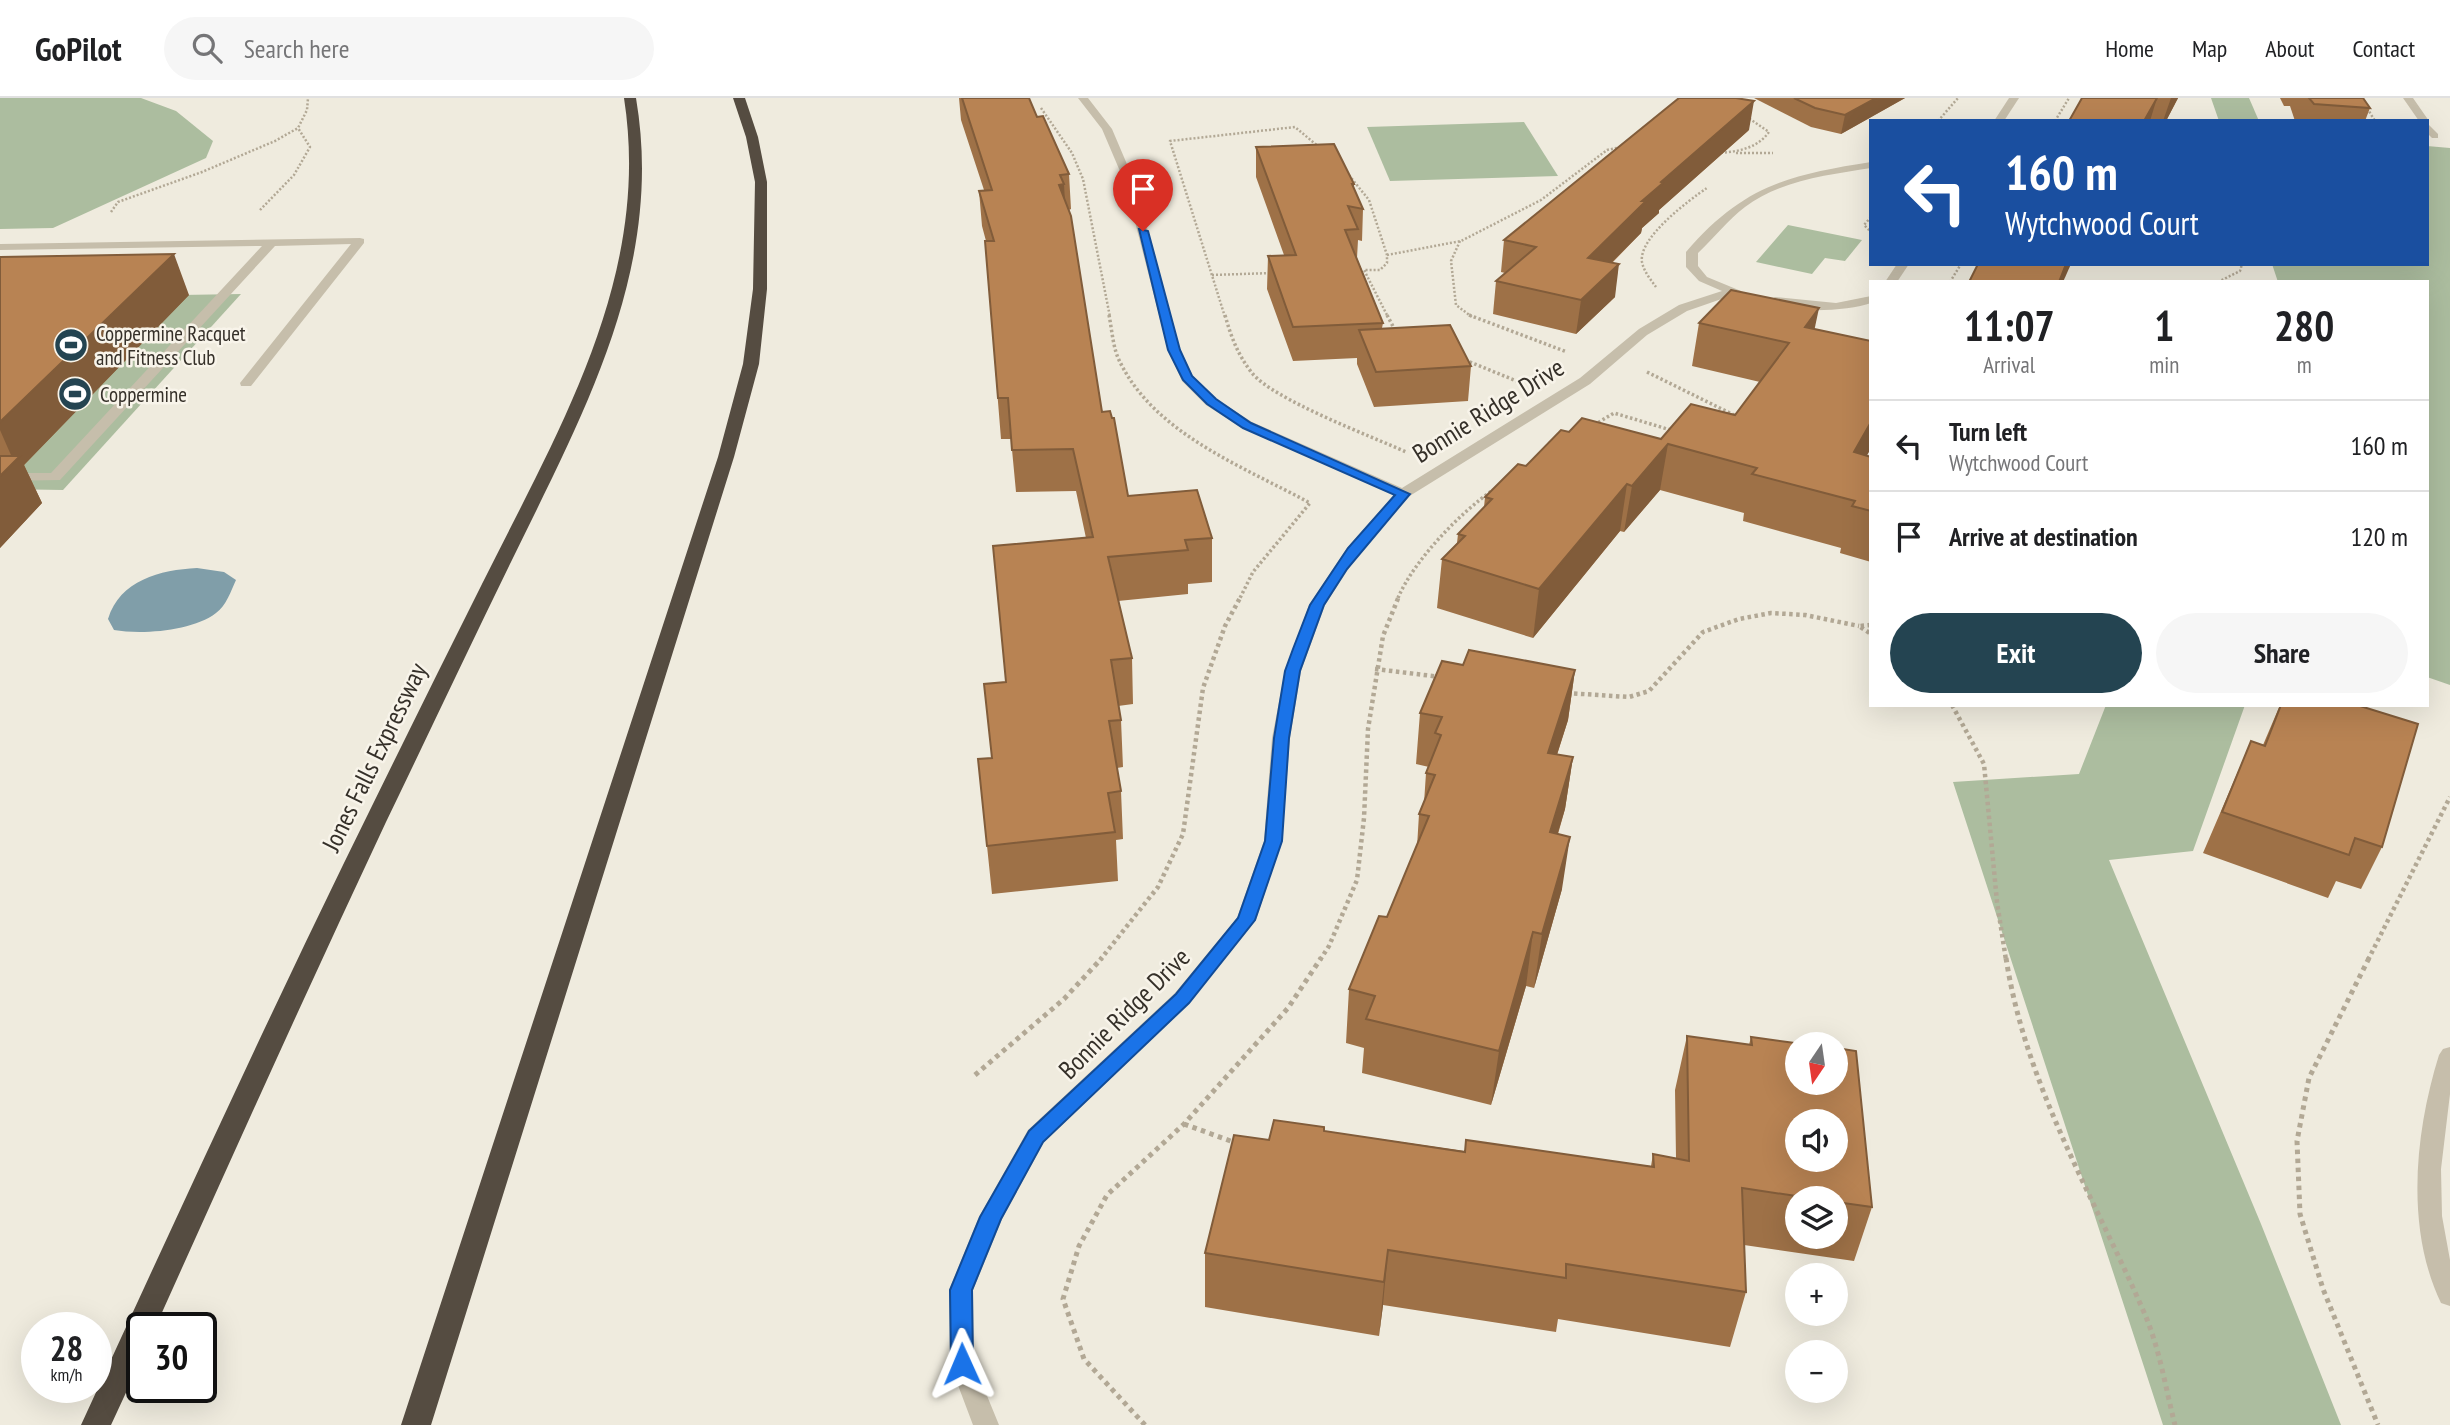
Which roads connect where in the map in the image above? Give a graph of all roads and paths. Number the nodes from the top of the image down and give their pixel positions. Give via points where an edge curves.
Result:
1 (308, 98) edge
2 (630, 98) edge
3 (739, 98) edge
4 (1083, 98) edge
5 (1958, 98) edge
6 (2014, 98) edge
7 (2069, 98) edge
8 (2361, 98) edge
9 (2408, 98) edge
10 (1041, 108) dead end
11 (1747, 117) edge
12 (1940, 119) edge
13 (2000, 119) edge
14 (2055, 119) edge
15 (2374, 119) edge
16 (2423, 119) edge
17 (298, 128) junction
18 (2429, 128) edge
19 (2435, 136) dead end
20 (1630, 146) edge
21 (1323, 151) edge
22 (1716, 153) edge
23 (1869, 165) edge
24 (1342, 167) edge
25 (255, 215) dead end
26 (119, 218) dead end
27 (1461, 240) junction
28 (271, 243) junction
29 (0, 247) edge
30 (1387, 255) junction
31 (2241, 266) edge
32 (1281, 273) edge
33 (1212, 275) junction
34 (2222, 280) edge
35 (1731, 292) junction
36 (1869, 300) edge
37 (1401, 343) edge
38 (1568, 352) dead end
39 (1460, 358) edge
40 (1613, 358) junction
41 (1520, 382) dead end
42 (246, 383) dead end
43 (1752, 423) edge
44 (1592, 426) edge
45 (1678, 433) edge
46 (1417, 457) dead end
47 (0, 477) edge
48 (1494, 489) edge
49 (1403, 494) junction
50 (1869, 625) edge
51 (1859, 626) junction
52 (1869, 633) edge
53 (1376, 669) junction
54 (1442, 677) edge
55 (1563, 693) edge
56 (1953, 707) edge
57 (2450, 797) edge
58 (2450, 1055) edge
59 (975, 1074) dead end
60 (1184, 1124) junction
61 (1247, 1146) edge
62 (2450, 1296) edge
63 (96, 1425) edge
64 (416, 1425) edge
65 (986, 1425) edge
66 (1145, 1425) edge
67 (2175, 1425) edge
68 (2378, 1425) edge

1 - 17 path
2 - 63 highway, Jones Falls Expressway via 638,145 632,233 593,366 328,921
3 - 64 highway via 761,182 760,289 751,364 726,457
4 - 49 street via 1107,129 1130,183 1174,350 1187,378 1211,402 1247,425
5 - 12 path
6 - 13 street
7 - 14 path
8 - 15 path
9 - 16 street
10 - 59 path via 1072,153 1083,179 1118,359 1134,388 1163,417 1200,443 1310,503 1253,572 1225,626 1203,688 1182,834 1158,887 1113,946 1063,999
11 - 22 path via 1769,132 1765,140
17 - 25 path via 310,148 294,175
17 - 26 path via 202,172 118,202 109,215
18 - 19 street
20 - 27 path via 1607,150 1541,200
21 - 33 path via 1295,127 1170,141
23 - 35 street via 1800,178 1747,201 1692,252 1692,267 1703,279
24 - 30 path via 1369,200
27 - 30 path
27 - 38 path via 1451,261 1456,304 1473,318
28 - 29 street
28 - 42 street via 360,241
28 - 47 street via 55,477
30 - 37 path via 1387,264 1380,270 1364,270
31 - 34 path
32 - 33 path
33 - 46 path via 1235,348 1254,376 1292,401
35 - 36 street via 1790,304 1833,306
35 - 40 street, Bonnie Ridge Drive via 1683,308 1643,332
39 - 41 path
40 - 43 path
40 - 49 street, Bonnie Ridge Drive via 1585,381
44 - 45 path via 1614,413
48 - 53 path via 1432,547 1400,593
49 - 65 street, Bonnie Ridge Drive via 1345,562 1317,605 1293,671 1281,738 1273,841 1246,920 1182,998 1036,1136 991,1217 961,1290 962,1364
50 - 51 path
51 - 52 path
51 - 55 path via 1772,613 1739,619 1703,632 1649,691 1629,697
53 - 54 path
53 - 60 path via 1357,880 1329,946 1288,1008
56 - 67 path via 1983,764 2013,1003 2044,1097 2147,1320
57 - 68 path via 2309,1078 2297,1141 2300,1214 2323,1289
58 - 62 street via 2430,1156 2434,1240
60 - 61 path
60 - 66 path via 1107,1195 1079,1246 1063,1299 1084,1359

